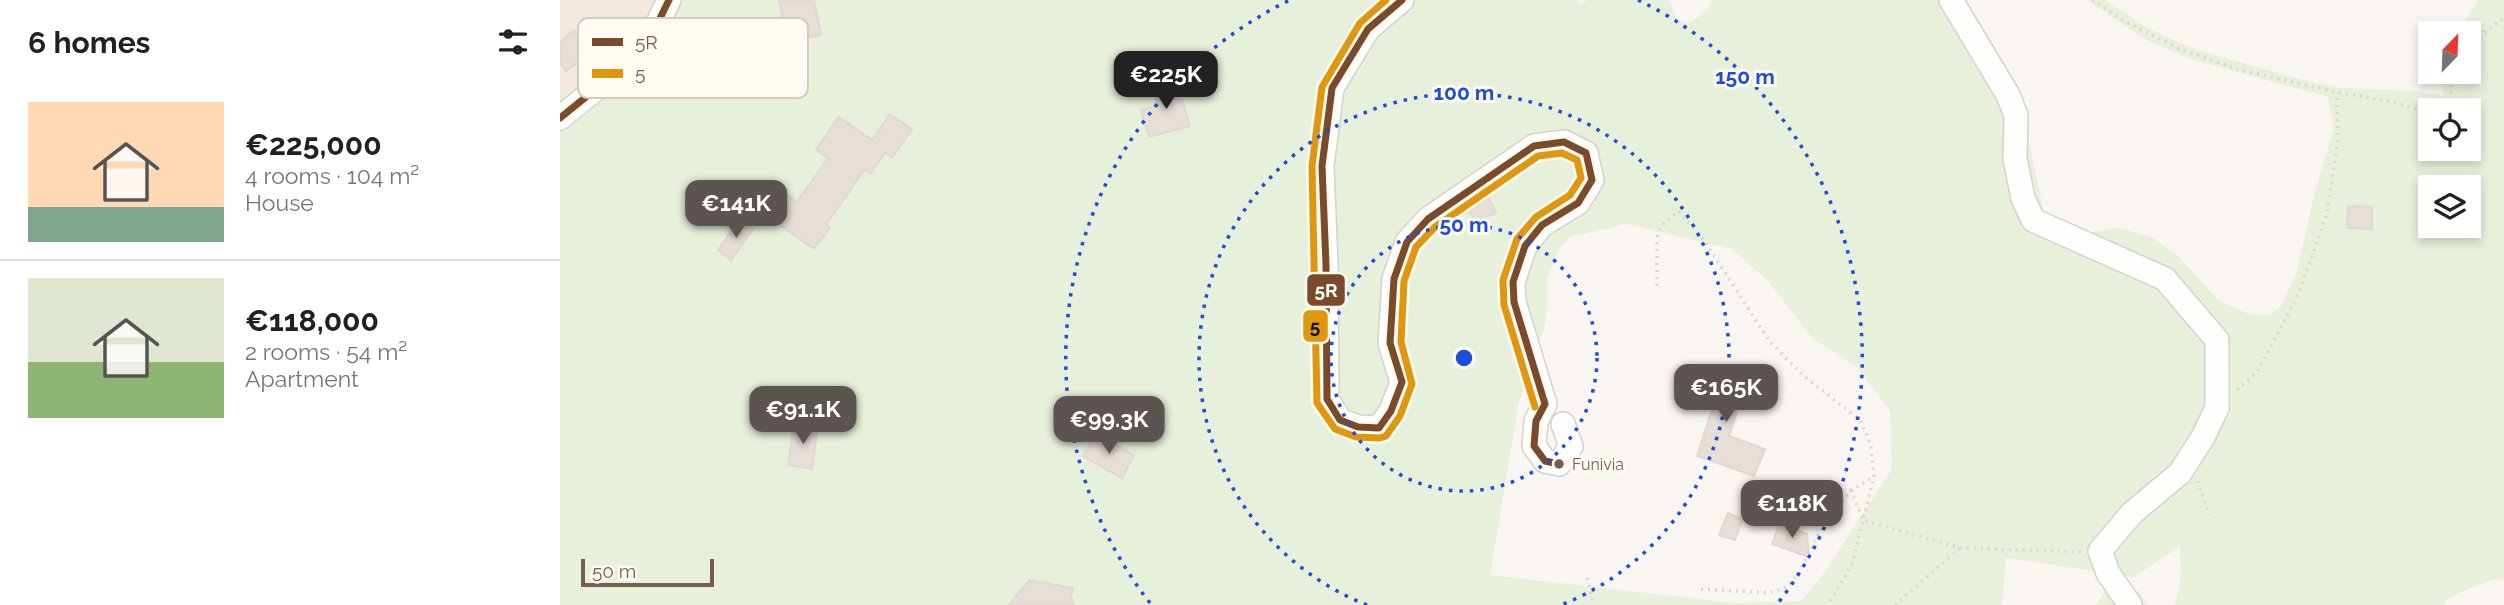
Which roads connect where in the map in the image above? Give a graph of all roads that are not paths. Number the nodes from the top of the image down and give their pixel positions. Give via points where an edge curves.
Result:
1 (669, 0) edge
2 (1402, 0) edge
3 (1951, 0) edge
4 (660, 18) edge
5 (584, 98) edge
6 (560, 118) edge
7 (1563, 424) dead end
8 (2130, 605) edge

1 - 4 street
2 - 7 street via 1368,29 1332,89 1322,166 1327,399 1340,420 1378,428 1391,411 1402,382 1390,343 1394,279 1407,242 1429,219 1535,146 1564,142 1586,153 1592,180 1578,203 1542,225 1525,247 1513,282 1514,302 1545,404 1536,421 1534,446 1545,461 1559,464 1574,449
3 - 8 street via 2016,115 2015,159 2033,220 2165,279 2217,340 2217,408 2191,456 2180,473 2132,513 2101,551 2108,573
5 - 6 street

